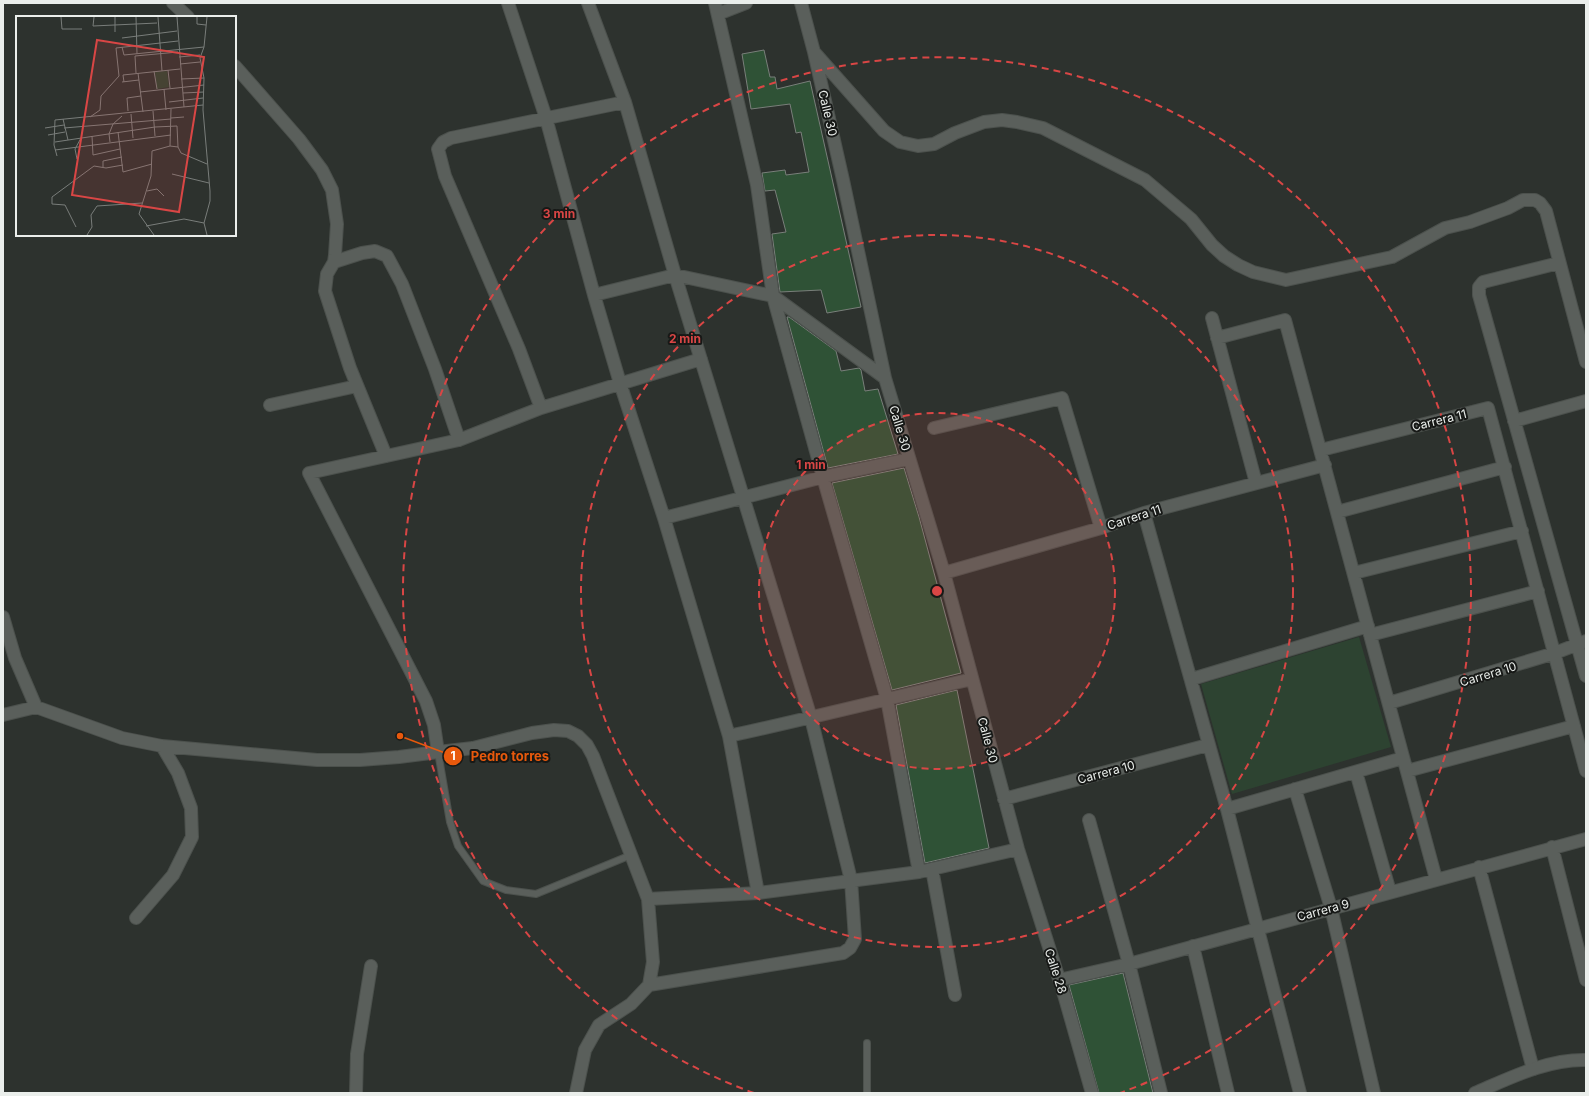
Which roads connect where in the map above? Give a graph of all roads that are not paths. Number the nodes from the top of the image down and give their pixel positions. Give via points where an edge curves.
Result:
1 (173, 3) edge
2 (508, 3) edge
3 (588, 3) edge
4 (746, 3) edge
5 (801, 3) edge
6 (717, 9) edge
7 (187, 16) edge
8 (814, 52) junction
9 (236, 67) edge
10 (625, 102) junction
11 (546, 118) junction
12 (334, 262) junction
13 (1559, 263) junction
14 (675, 275) junction
15 (594, 295) junction
16 (773, 296) junction
17 (1212, 318) dead end
18 (1217, 338) junction
19 (701, 359) junction
20 (1586, 362) edge
21 (885, 378) junction
22 (620, 383) junction
23 (358, 386) junction
24 (1586, 401) edge
25 (270, 405) dead end
26 (541, 408) junction
27 (1514, 421) junction
28 (934, 428) dead end
29 (459, 440) junction
30 (1321, 450) junction
31 (386, 456) junction
32 (909, 459) junction
33 (1325, 465) junction
34 (1505, 468) junction
35 (823, 477) junction
36 (1256, 483) junction
37 (744, 497) junction
38 (1337, 512) junction
39 (1144, 513) junction
40 (664, 518) junction
41 (1101, 528) junction
42 (1522, 531) junction
43 (944, 574) junction
44 (1354, 574) junction
45 (1538, 592) junction
46 (3, 617) edge
47 (1369, 631) junction
48 (1582, 642) edge
49 (1555, 653) junction
50 (1586, 676) edge
51 (972, 679) junction
52 (1192, 679) junction
53 (887, 699) junction
54 (1388, 704) junction
55 (36, 707) junction
56 (3, 715) edge
57 (812, 718) junction
58 (1574, 726) junction
59 (729, 736) junction
60 (1208, 745) junction
61 (162, 746) junction
62 (438, 752) junction
63 (1403, 758) junction
64 (1407, 771) junction
65 (1586, 771) edge
66 (1356, 772) junction
67 (1295, 789) junction
68 (1004, 799) junction
69 (1227, 809) junction
70 (1089, 820) dead end
71 (1586, 838) edge
72 (1552, 847) junction
73 (1018, 849) junction
74 (632, 855) junction
75 (1479, 867) junction
76 (932, 870) junction
77 (919, 872) junction
78 (1436, 879) junction
79 (851, 880) junction
80 (1390, 892) junction
81 (758, 893) junction
82 (648, 899) junction
83 (1331, 908) junction
84 (136, 918) dead end
85 (1259, 928) junction
86 (1193, 946) junction
87 (1129, 964) junction
88 (371, 966) dead end
89 (1058, 980) junction
90 (1586, 980) edge
91 (649, 985) junction
92 (955, 995) dead end
93 (867, 1043) dead end
94 (1586, 1060) edge
95 (1533, 1069) junction
96 (356, 1093) edge
97 (576, 1093) edge
98 (867, 1093) edge
99 (1092, 1093) edge
100 (1160, 1093) edge
101 (1228, 1093) edge
102 (1300, 1093) edge
103 (1374, 1093) edge
104 (1475, 1093) edge

1 - 7 street
2 - 11 street
3 - 10 street
4 - 6 street
5 - 8 street, Calle 30
6 - 16 street via 757,185
8 - 13 street via 884,131 900,142 918,146 934,144 984,122 1002,120 1043,128 1145,180 1191,219 1200,233 1224,256 1269,277 1286,280 1392,257 1433,233 1529,199 1540,203 1546,211
8 - 21 street, Calle 30
9 - 12 street via 299,139 322,170 332,190 337,224
10 - 11 street
10 - 14 street
11 - 15 street
11 - 26 street via 450,138 438,149 445,176 519,349
12 - 23 street via 327,274 325,291
12 - 29 street via 375,251 387,256 402,284
13 - 20 street
13 - 27 street via 1483,282 1479,287 1479,295
14 - 15 street
14 - 16 street
14 - 19 street
15 - 22 street
16 - 21 street
16 - 35 street
17 - 18 street
18 - 30 street via 1285,320
18 - 36 street
19 - 22 street
19 - 37 street
21 - 32 street, Calle 30
22 - 26 street
22 - 40 street
23 - 25 street
23 - 31 street
24 - 27 street
26 - 29 street
27 - 48 street
28 - 41 street via 1062,398
29 - 31 street
30 - 33 street
30 - 34 street, Carrera 11 via 1488,408
31 - 62 street via 309,473 426,701 434,725
32 - 35 street
32 - 43 street, Calle 30
33 - 36 street, Carrera 11
33 - 38 street
34 - 38 street
34 - 42 street
35 - 37 street
35 - 53 street
36 - 39 street, Carrera 11
37 - 40 street
37 - 57 street
38 - 44 street
39 - 41 street, Carrera 11
39 - 52 street
40 - 59 street
41 - 43 street, Carrera 11
42 - 44 street
42 - 45 street
43 - 51 street, Calle 30
44 - 47 street
45 - 47 street
45 - 49 street
46 - 55 street via 15,658
47 - 52 street
47 - 54 street
48 - 49 street, Carrera 10
48 - 50 street
49 - 54 street, Carrera 10
49 - 58 street
51 - 53 street
51 - 68 street, Calle 30
52 - 60 street
53 - 57 street
53 - 77 street
54 - 63 street
55 - 56 street
55 - 61 street via 122,738
57 - 59 street
57 - 79 street
58 - 64 street
58 - 65 street
59 - 81 street
60 - 68 street, Carrera 10
60 - 69 street
61 - 62 street via 317,760 360,760
61 - 84 street via 178,773 191,808 192,837 173,875
62 - 74 street via 473,748 554,730 568,731 578,736 593,756
62 - 74 lane via 450,822 458,846 483,881 506,890 536,894
63 - 64 street
63 - 66 street
64 - 78 street
66 - 67 street
66 - 80 street
67 - 69 street
67 - 83 street
68 - 73 street, Calle 30
69 - 85 street
70 - 87 street
71 - 72 street, Carrera 9
72 - 75 street, Carrera 9
72 - 90 street
73 - 76 street
73 - 89 street, Calle 28
74 - 82 street
75 - 78 street, Carrera 9
75 - 95 street
76 - 77 street
76 - 92 street
77 - 79 street
78 - 80 street, Carrera 9
79 - 81 street
79 - 91 street via 855,939 850,948 843,953
80 - 83 street, Carrera 9
81 - 82 street
82 - 91 street via 653,962
83 - 85 street, Carrera 9
83 - 103 street
85 - 86 street, Carrera 9
85 - 102 street
86 - 87 street, Carrera 9
86 - 101 street
87 - 89 street, Carrera 9
87 - 100 street
88 - 96 street via 357,1054
89 - 99 street, Calle 28
91 - 97 street via 631,1004 599,1025 585,1050
93 - 98 lane
94 - 95 street via 1574,1060
95 - 104 street

